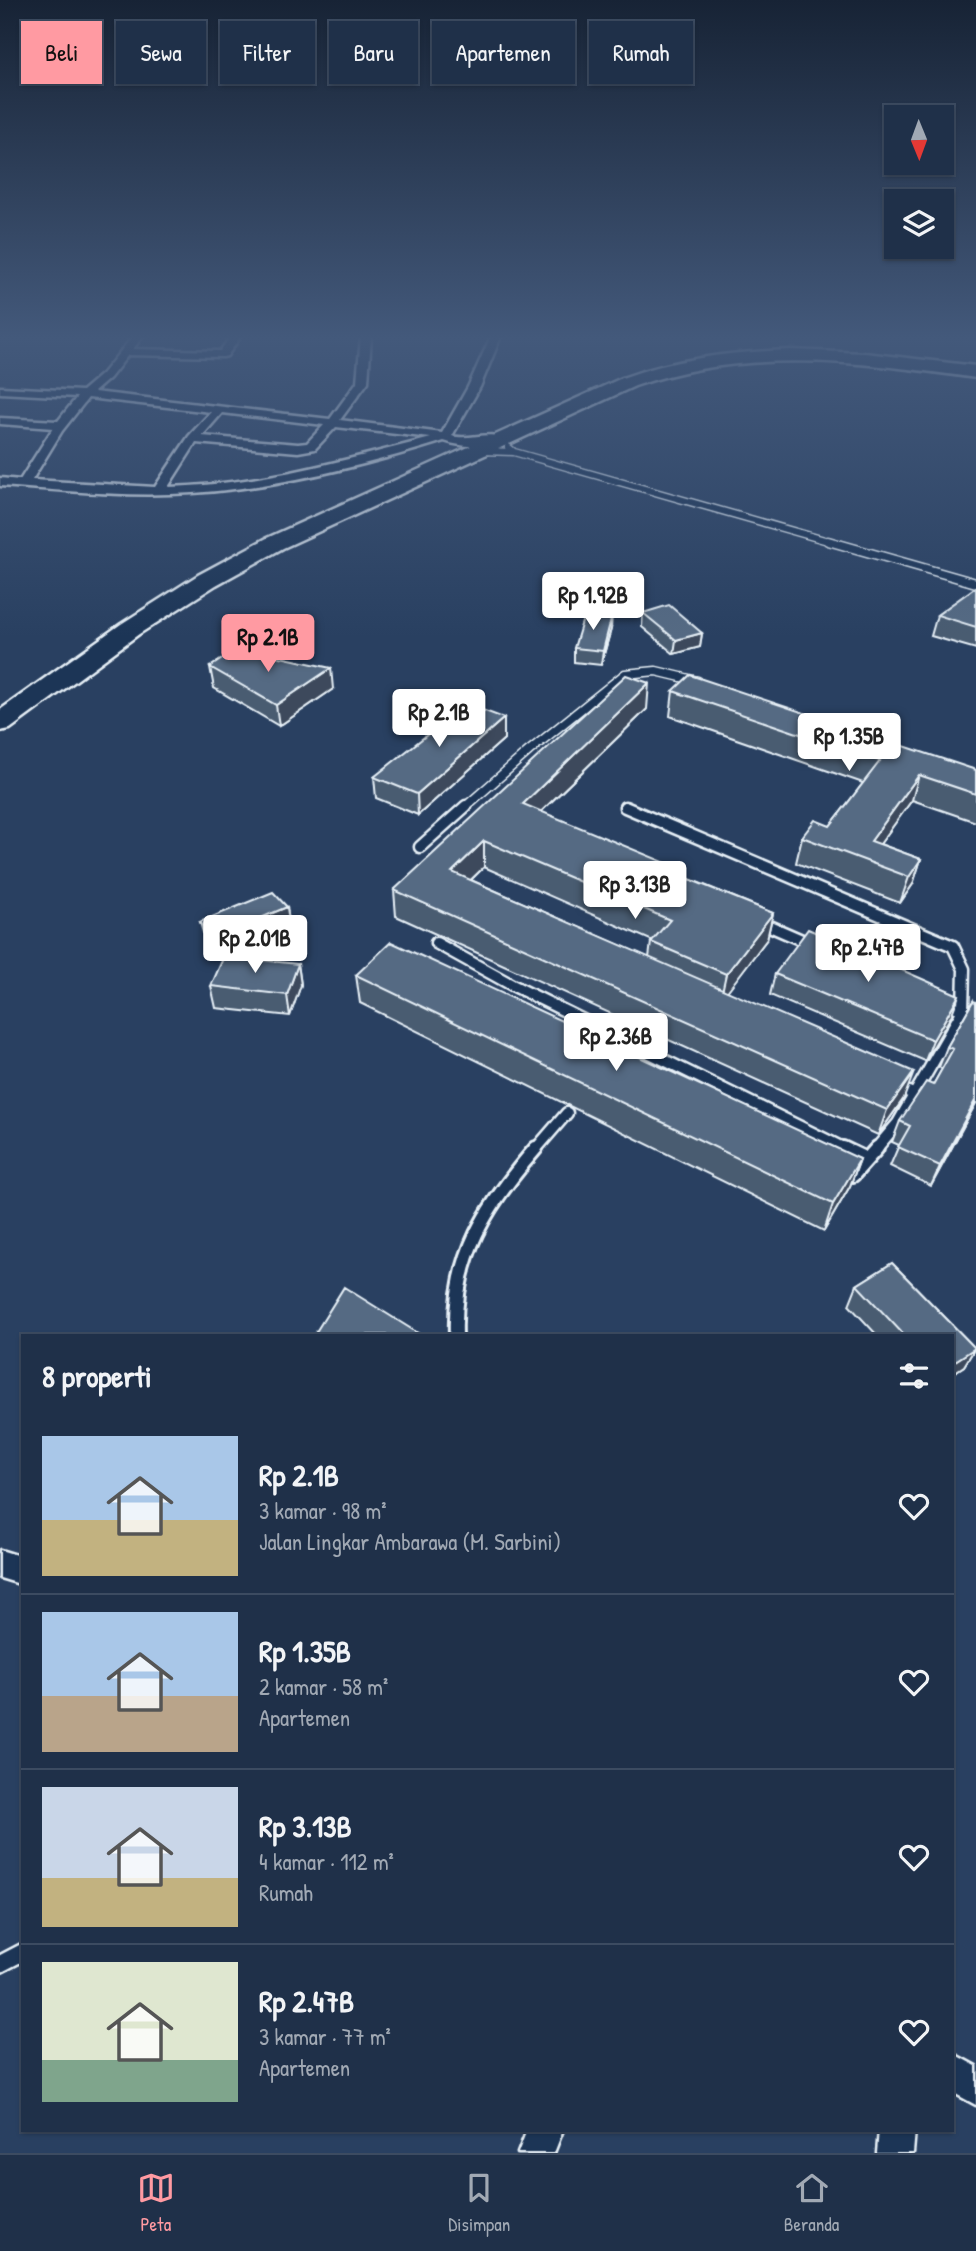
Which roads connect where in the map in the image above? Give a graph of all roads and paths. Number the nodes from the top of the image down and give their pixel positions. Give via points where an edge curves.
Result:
1 (53, 436) edge
2 (195, 436) edge
3 (318, 436) edge
4 (440, 436) edge
5 (517, 436) edge
6 (445, 437) junction
7 (193, 439) junction
8 (507, 442) junction
9 (464, 450) junction
10 (0, 482) edge
11 (24, 483) junction
12 (159, 490) junction
13 (976, 583) edge
14 (712, 687) edge
15 (0, 723) edge
16 (625, 807) dead end
17 (419, 848) dead end
18 (742, 914) edge
19 (436, 943) dead end
20 (819, 947) edge
21 (932, 996) edge
22 (963, 1010) junction
23 (976, 1016) edge
24 (888, 1083) edge
25 (913, 1094) junction
26 (566, 1113) dead end
27 (866, 1159) junction
28 (852, 1175) edge
29 (456, 1334) edge
30 (0, 1564) edge
31 (21, 1570) edge
32 (21, 1953) edge
33 (0, 1964) edge
34 (954, 2072) edge
35 (976, 2087) edge
36 (544, 2132) edge
37 (897, 2132) edge
38 (536, 2153) edge
39 (895, 2153) edge

1 - 11 street
2 - 7 street
3 - 7 street via 306,448
4 - 6 street
5 - 8 highway
6 - 9 street
6 - 12 street via 243,483
7 - 12 street
8 - 9 highway
8 - 13 lane
9 - 15 highway via 206,580
10 - 11 street
11 - 12 street
14 - 17 lane via 656,671 625,674 528,751
16 - 22 lane via 953,946 967,974
18 - 20 lane
19 - 27 lane
21 - 22 lane
22 - 23 lane
22 - 25 lane
24 - 25 lane
25 - 27 lane via 898,1123
26 - 29 lane via 524,1162 468,1247 454,1290
27 - 28 lane
30 - 31 street
32 - 33 lane
34 - 35 street
36 - 38 street
37 - 39 street

